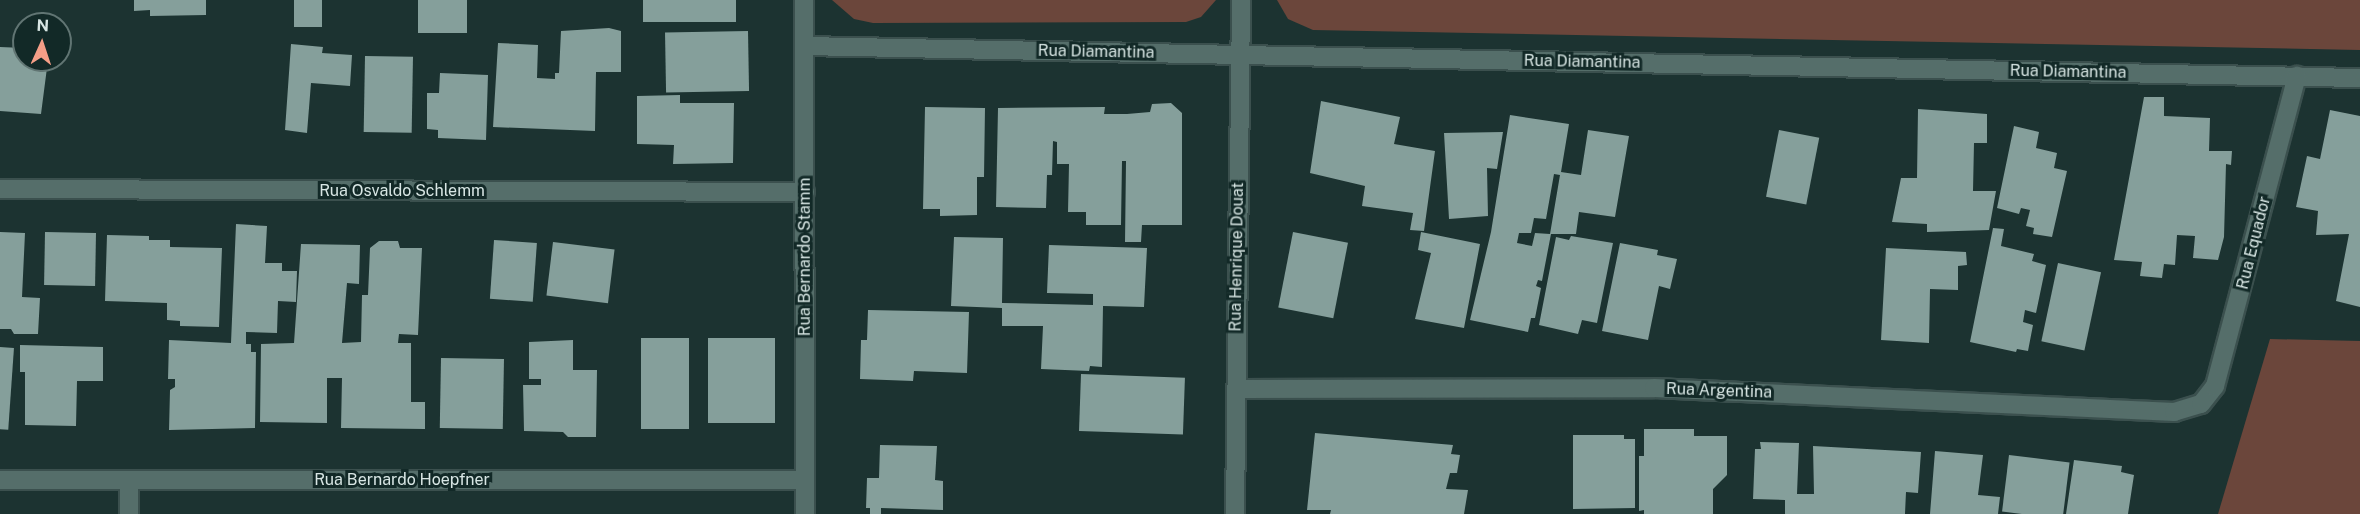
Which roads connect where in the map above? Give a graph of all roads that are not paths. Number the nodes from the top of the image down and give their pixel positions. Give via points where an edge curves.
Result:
1 (804, 0) edge
2 (1240, 0) edge
3 (804, 46) junction
4 (1240, 55) junction
5 (2297, 76) junction
6 (2360, 78) edge
7 (0, 189) edge
8 (804, 192) junction
9 (1236, 389) junction
10 (2201, 404) joint
11 (0, 480) edge
12 (129, 480) junction
13 (805, 480) junction
14 (129, 514) edge
15 (805, 514) edge
16 (1234, 514) edge

1 - 3 street, Rua Bernardo Stamm
2 - 4 street, Rua Henrique Douat
3 - 4 street, Rua Diamantina
3 - 8 street, Rua Bernardo Stamm
4 - 5 street, Rua Diamantina
4 - 9 street, Rua Henrique Douat
5 - 6 street, Rua Diamantina
5 - 10 street, Rua Equador via 2224,362 2215,386
7 - 8 street, Rua Osvaldo Schlemm
8 - 13 street, Rua Bernardo Stamm
9 - 10 street, Rua Argentina via 1654,388 2133,413 2174,412
9 - 16 street, Rua Henrique Douat
11 - 12 street, Rua Bernardo Hoepfner
12 - 13 street, Rua Bernardo Hoepfner
12 - 14 street
13 - 15 street, Rua Bernardo Stamm

